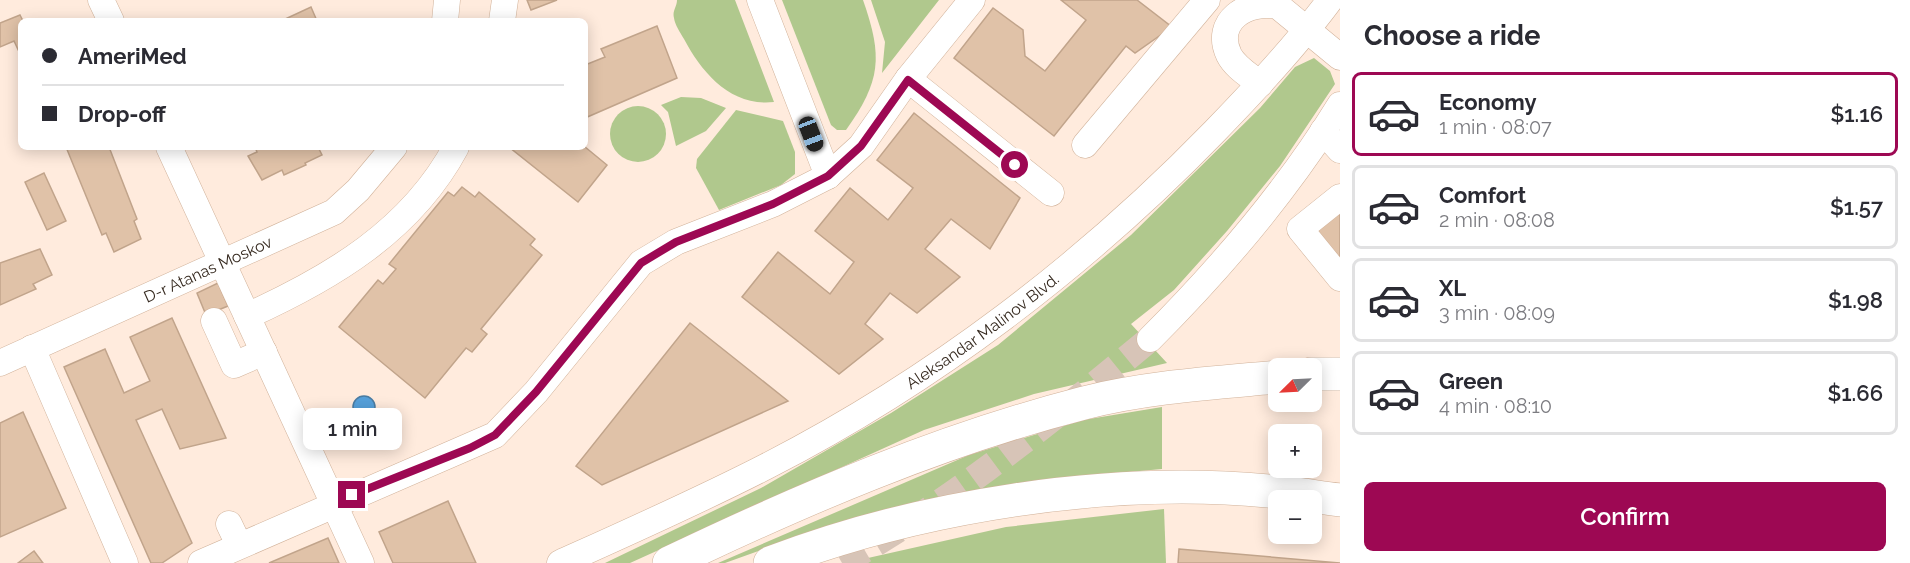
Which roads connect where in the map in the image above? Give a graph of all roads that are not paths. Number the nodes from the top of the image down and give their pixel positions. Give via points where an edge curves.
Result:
1 (101, 0) edge
2 (447, 0) edge
3 (505, 0) edge
4 (760, 0) edge
5 (972, 0) edge
6 (1209, 0) edge
7 (1330, 0) edge
8 (1266, 1) edge
9 (110, 18) edge
10 (445, 18) edge
11 (502, 18) edge
12 (1232, 18) junction
13 (1307, 29) junction
14 (1340, 57) edge
15 (908, 80) junction
16 (1260, 84) junction
17 (1340, 105) edge
18 (1331, 140) edge
19 (1085, 145) dead end
20 (170, 150) edge
21 (391, 150) edge
22 (454, 150) edge
23 (828, 176) junction
24 (1051, 193) dead end
25 (1340, 197) edge
26 (223, 264) junction
27 (1340, 278) edge
28 (247, 316) junction
29 (214, 321) dead end
30 (1150, 339) tunnel mouth
31 (32, 348) junction
32 (264, 352) junction
33 (0, 363) edge
34 (1322, 374) edge
35 (1340, 374) edge
36 (1268, 378) edge
37 (1340, 500) edge
38 (334, 504) junction
39 (125, 563) edge
40 (201, 563) edge
41 (361, 563) edge
42 (561, 563) edge
43 (669, 563) edge
44 (770, 563) edge

1 - 9 street
2 - 10 street
3 - 11 street
4 - 23 street
5 - 15 street
6 - 12 street
6 - 19 street
7 - 13 street, Aleksandar Malinov Blvd.
8 - 12 street via 1247,5
8 - 13 street
12 - 16 street via 1225,37 1230,57
13 - 14 street
13 - 16 street, Aleksandar Malinov Blvd.
15 - 23 street via 861,146
15 - 24 street
16 - 42 street, Aleksandar Malinov Blvd. via 1159,189 997,323 870,408 767,466
17 - 18 street
18 - 30 street via 1200,289
20 - 26 street
21 - 26 street, D-r Atanas Moskov via 334,212
22 - 28 street via 416,203 378,241 299,293
23 - 38 street via 773,204 658,250 627,278 536,392 495,435
25 - 27 street via 1300,230
26 - 28 street
26 - 31 street, D-r Atanas Moskov
28 - 32 street
29 - 32 street via 234,365
31 - 33 street, D-r Atanas Moskov
31 - 39 street
32 - 38 street
34 - 35 main road
36 - 43 main road via 1175,387 1086,403 973,434 788,507
37 - 44 main road via 1266,491 1164,489 1080,493 985,506 880,527
38 - 40 street via 234,535
38 - 41 street

